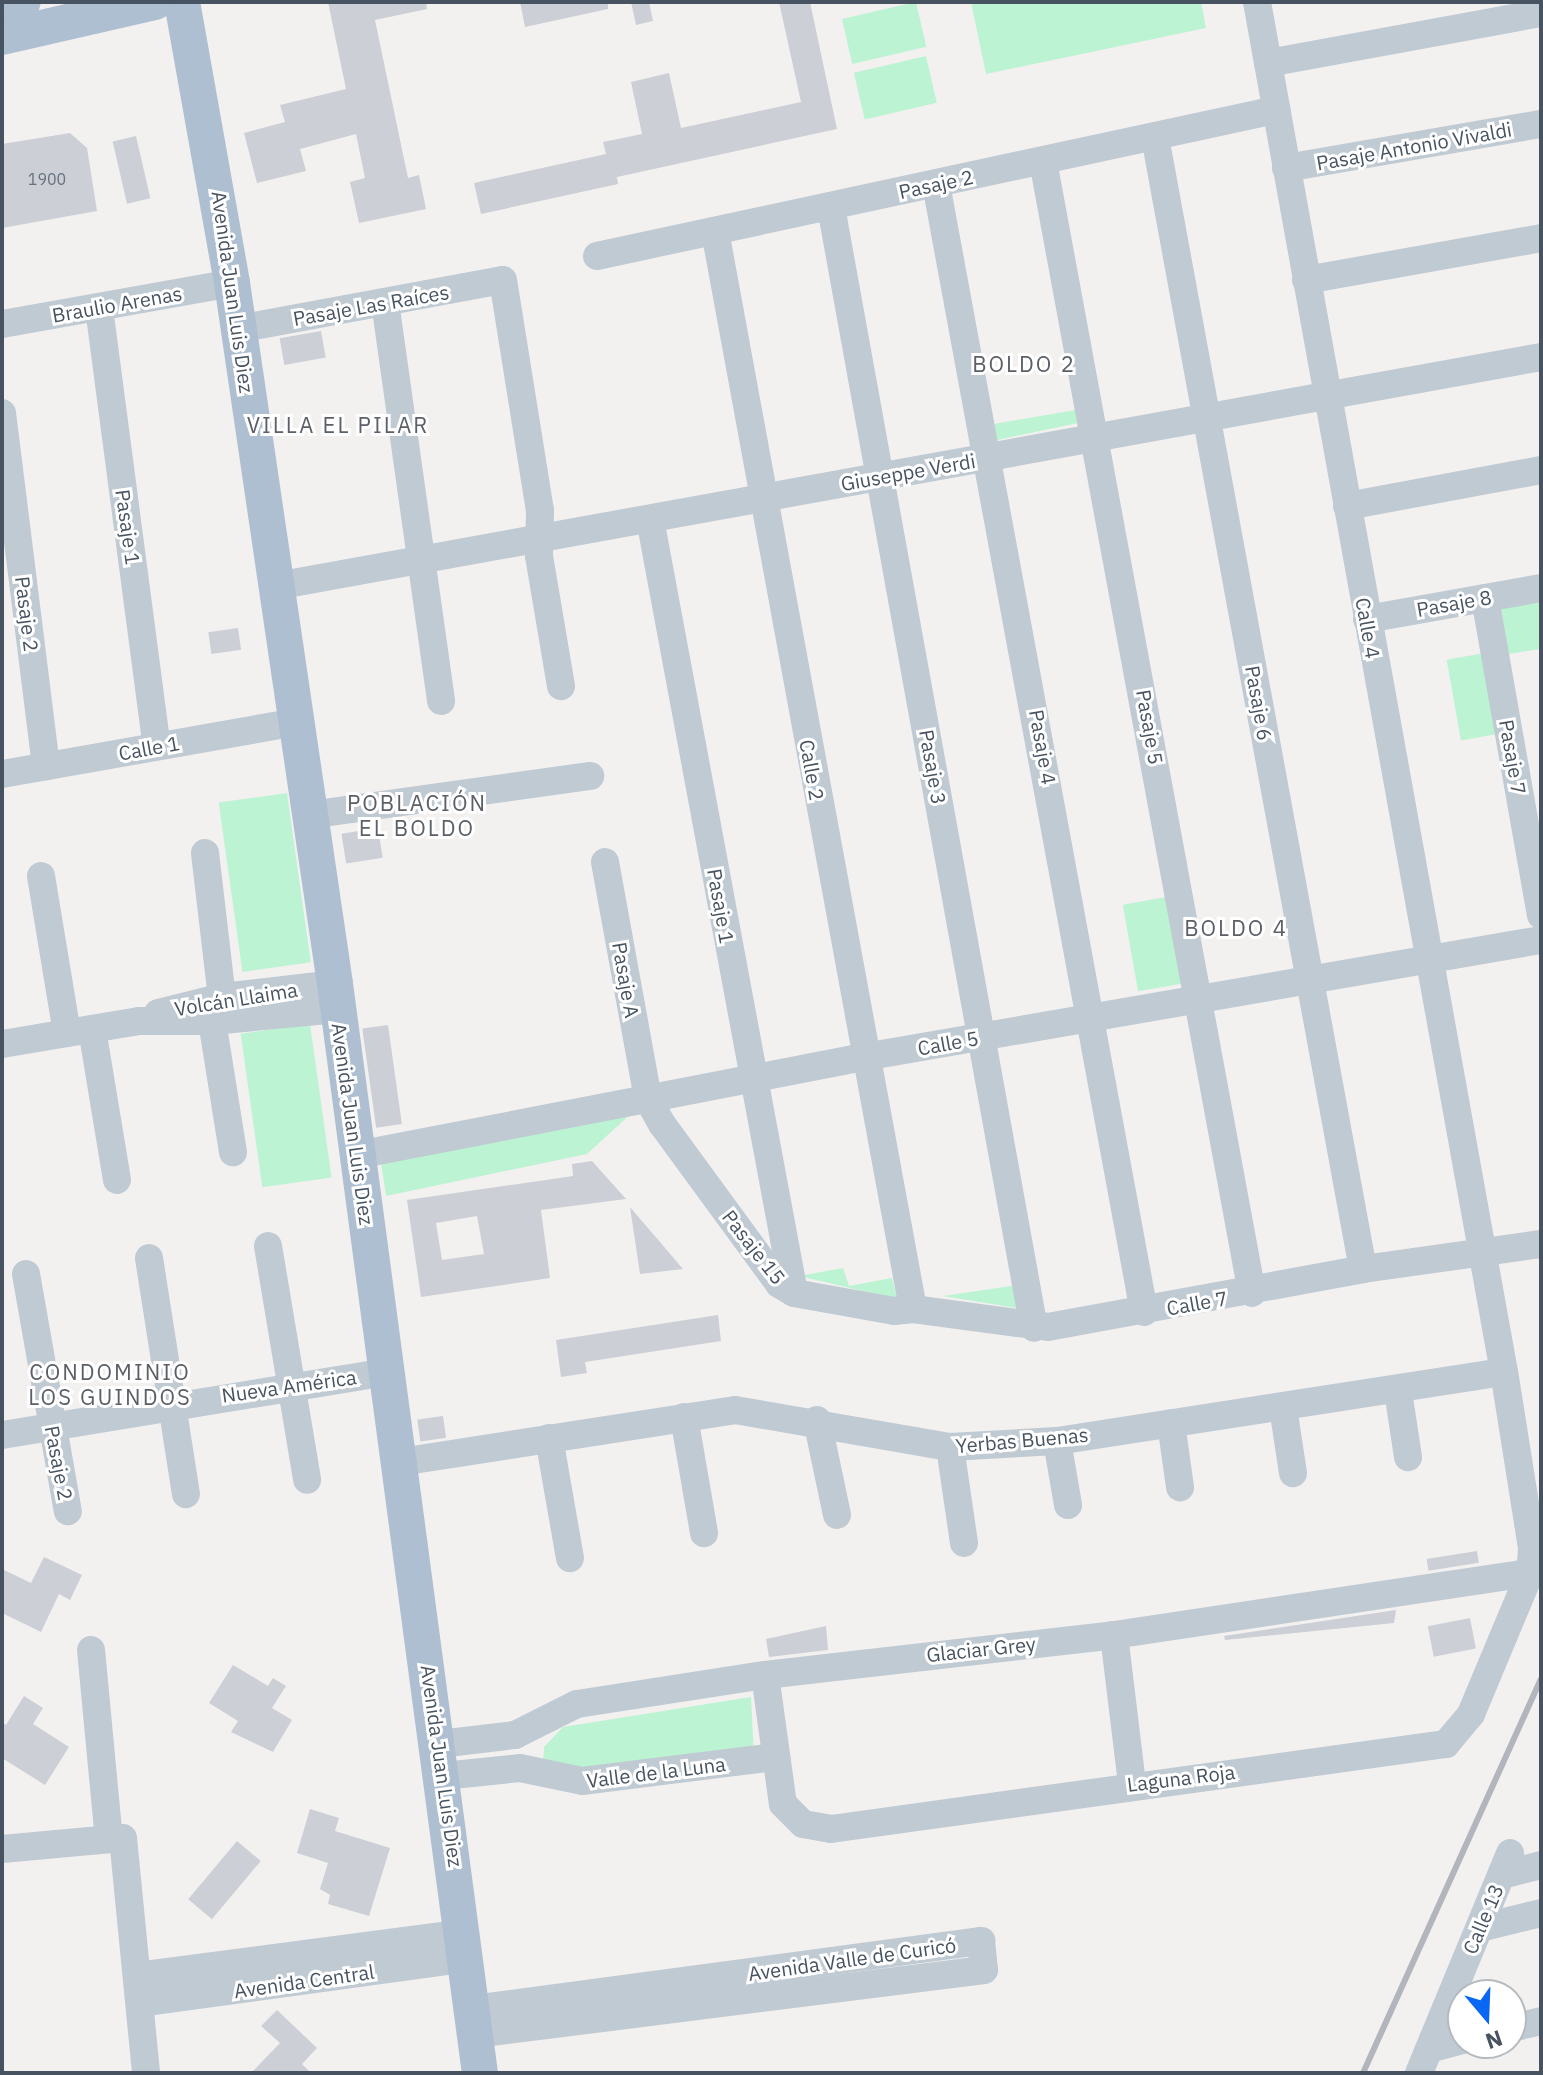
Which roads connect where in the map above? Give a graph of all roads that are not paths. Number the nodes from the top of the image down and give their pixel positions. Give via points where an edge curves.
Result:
1 (23, 2) edge
2 (155, 2) edge
3 (182, 2) edge
4 (204, 2) edge
5 (1257, 2) edge
6 (2, 6) edge
7 (1541, 13) edge
8 (2, 37) edge
9 (1268, 63) junction
10 (1276, 110) junction
11 (1541, 124) edge
12 (1155, 137) junction
13 (1043, 161) junction
14 (1286, 168) junction
15 (216, 176) junction
16 (936, 184) junction
17 (831, 207) junction
18 (715, 231) junction
19 (1541, 238) edge
20 (597, 256) dead end
21 (1306, 280) junction
22 (232, 283) junction
23 (385, 302) junction
24 (99, 308) junction
25 (2, 324) edge
26 (238, 329) junction
27 (1541, 357) edge
28 (1327, 395) junction
29 (2, 413) edge
30 (1209, 417) junction
31 (1097, 437) junction
32 (990, 457) junction
33 (1541, 470) edge
34 (880, 477) junction
35 (763, 498) junction
36 (1347, 506) junction
37 (650, 519) junction
38 (541, 539) junction
39 (422, 560) junction
40 (276, 586) junction
41 (1541, 588) edge
42 (1485, 598) junction
43 (1367, 619) junction
44 (561, 686) dead end
45 (441, 701) dead end
46 (296, 722) junction
47 (157, 746) junction
48 (46, 766) junction
49 (2, 774) edge
50 (590, 776) dead end
51 (309, 815) junction
52 (205, 853) dead end
53 (605, 862) dead end
54 (41, 876) dead end
55 (1541, 915) edge
56 (1541, 940) edge
57 (1428, 961) junction
58 (1308, 981) junction
59 (336, 996) junction
60 (1200, 1000) junction
61 (217, 1009) junction
62 (1093, 1018) junction
63 (80, 1031) junction
64 (983, 1037) junction
65 (2, 1044) edge
66 (864, 1057) junction
67 (752, 1079) junction
68 (648, 1099) junction
69 (233, 1152) dead end
70 (357, 1155) junction
71 (117, 1180) dead end
72 (1541, 1244) edge
73 (268, 1246) dead end
74 (1480, 1254) junction
75 (149, 1258) dead end
76 (1363, 1269) junction
77 (26, 1274) dead end
78 (794, 1293) junction
79 (1252, 1293) junction
80 (913, 1309) junction
81 (1144, 1312) junction
82 (1034, 1328) junction
83 (387, 1372) junction
84 (1504, 1372) junction
85 (292, 1386) junction
86 (1398, 1391) junction
87 (172, 1404) junction
88 (1283, 1407) junction
89 (684, 1417) junction
90 (817, 1420) junction
91 (1171, 1423) junction
92 (52, 1426) junction
93 (2, 1435) edge
94 (549, 1438) junction
95 (1057, 1441) junction
96 (950, 1447) junction
97 (1408, 1457) dead end
98 (400, 1462) junction
99 (1293, 1473) dead end
100 (307, 1480) dead end
101 (1180, 1487) dead end
102 (186, 1494) dead end
103 (1068, 1505) dead end
104 (68, 1511) dead end
105 (837, 1515) dead end
106 (704, 1533) dead end
107 (964, 1543) dead end
108 (570, 1558) dead end
109 (1530, 1573) junction
110 (1114, 1635) junction
111 (91, 1650) dead end
112 (765, 1675) junction
113 (774, 1757) junction
114 (441, 1760) junction
115 (1132, 1784) junction
116 (109, 1839) junction
117 (2, 1849) edge
118 (1541, 1865) edge
119 (1541, 1913) edge
120 (1480, 1928) junction
121 (466, 1946) junction
122 (138, 1990) junction
123 (475, 2021) junction
124 (1447, 2049) edge
125 (1424, 2061) edge
126 (146, 2073) edge
127 (480, 2073) edge

1 - 6 main road
2 - 8 main road
3 - 15 main road, Avenida Juan Luis Diez
4 - 15 main road, Avenida Juan Luis Diez
5 - 9 street, Calle 4
7 - 9 street
9 - 10 street, Calle 4
10 - 12 street, Pasaje 2
10 - 14 street, Calle 4
11 - 14 street, Pasaje Antonio Vivaldi
12 - 13 street, Pasaje 2
12 - 30 street, Pasaje 6
13 - 16 street, Pasaje 2
13 - 31 street, Pasaje 5
14 - 21 street, Calle 4
15 - 22 main road, Avenida Juan Luis Diez
16 - 17 street, Pasaje 2
16 - 32 street, Pasaje 4
17 - 18 street, Pasaje 2
17 - 34 street, Pasaje 3
18 - 20 street, Pasaje 2
18 - 35 street, Calle 2
19 - 21 street
21 - 28 street, Calle 4
22 - 24 street, Braulio Arenas
22 - 26 main road, Avenida Juan Luis Diez
23 - 26 street, Pasaje Las Raíces
23 - 38 street, Pasaje Las Raíces via 503,280
23 - 39 street
24 - 25 street, Braulio Arenas
24 - 47 street, Pasaje 1
26 - 40 main road, Avenida Juan Luis Diez
27 - 28 street, Giuseppe Verdi
28 - 30 street, Giuseppe Verdi
28 - 36 street, Calle 4
29 - 48 street, Pasaje 2
30 - 31 street, Giuseppe Verdi
30 - 58 street, Pasaje 6
31 - 32 street, Giuseppe Verdi
31 - 60 street, Pasaje 5
32 - 34 street, Giuseppe Verdi
32 - 62 street, Pasaje 4
33 - 36 street
34 - 35 street, Giuseppe Verdi
34 - 64 street, Pasaje 3
35 - 37 street, Giuseppe Verdi
35 - 66 street, Calle 2
36 - 43 street, Calle 4
37 - 38 street, Giuseppe Verdi
37 - 67 street, Pasaje 1
38 - 39 street, Giuseppe Verdi
38 - 44 street
39 - 40 street, Giuseppe Verdi
39 - 45 street
40 - 46 main road, Avenida Juan Luis Diez
41 - 42 street, Pasaje 8
42 - 43 street, Pasaje 8
42 - 55 street, Pasaje 7
43 - 57 street, Calle 4
46 - 47 street, Calle 1
46 - 51 main road, Avenida Juan Luis Diez
47 - 48 street, Calle 1
48 - 49 street, Calle 1
50 - 51 street
51 - 59 main road, Avenida Juan Luis Diez
52 - 61 street
53 - 68 street, Pasaje A
54 - 63 street
56 - 57 street, Calle 5
57 - 58 street, Calle 5
57 - 74 street, Calle 4
58 - 60 street, Calle 5
58 - 76 street, Pasaje 6
59 - 61 street, Volcán Llaima
59 - 70 main road, Avenida Juan Luis Diez
60 - 62 street, Calle 5
60 - 79 street, Pasaje 5
61 - 63 street, Volcán Llaima
61 - 69 street
62 - 64 street, Calle 5
62 - 81 street, Pasaje 4
63 - 65 street, Volcán Llaima
63 - 71 street
64 - 66 street, Calle 5
64 - 82 street, Pasaje 3
66 - 67 street, Calle 5
66 - 80 street, Calle 2
67 - 68 street, Calle 5
67 - 78 street, Pasaje 1
68 - 70 street, Calle 5
68 - 78 street, Pasaje 15 via 779,1284
70 - 83 main road, Avenida Juan Luis Diez
72 - 74 street, Calle 7
73 - 85 street
74 - 76 street, Calle 7
74 - 84 street, Calle 4
75 - 87 street
76 - 79 street, Calle 7
77 - 92 street, Pasaje 2
78 - 80 street, Pasaje 15 via 894,1311
79 - 81 street, Calle 7
80 - 82 street, Calle 7
81 - 82 street, Calle 7
83 - 85 street, Nueva América
83 - 98 main road, Avenida Juan Luis Diez
84 - 86 street, Yerbas Buenas
84 - 109 street, Calle 4 via 1532,1548
85 - 87 street, Nueva América
85 - 100 street
86 - 88 street, Yerbas Buenas
86 - 97 street
87 - 92 street, Nueva América
87 - 102 street
88 - 91 street, Yerbas Buenas
88 - 99 street
89 - 90 street, Yerbas Buenas via 735,1410
89 - 94 street, Yerbas Buenas
89 - 106 street
90 - 96 street, Yerbas Buenas
90 - 105 street
91 - 95 street, Yerbas Buenas
91 - 101 street
92 - 93 street, Nueva América
92 - 104 street, Pasaje 2
94 - 98 street, Yerbas Buenas
94 - 108 street
95 - 96 street, Yerbas Buenas
95 - 103 street
96 - 107 street
98 - 114 main road, Avenida Juan Luis Diez
109 - 110 street, Glaciar Grey
109 - 115 street, Laguna Roja via 1471,1714 1446,1744
110 - 112 street, Glaciar Grey
110 - 115 street
111 - 116 street
112 - 113 street, Laguna Roja
112 - 114 street, Glaciar Grey via 577,1704 515,1735
113 - 114 street, Valle de la Luna via 582,1781
113 - 115 street, Laguna Roja via 783,1804 792,1816 817,1828
114 - 121 main road, Avenida Juan Luis Diez
116 - 117 street
116 - 122 street via 123,1838
118 - 120 street, Calle 13 via 1506,1864
119 - 120 street
120 - 125 street, Calle 13
121 - 122 street, Avenida Central
121 - 123 main road, Avenida Juan Luis Diez
122 - 126 street
123 - 123 street, Avenida Valle de Curicó via 984,1970 981,1941
123 - 127 main road, Avenida Juan Luis Diez
124 - 125 street

